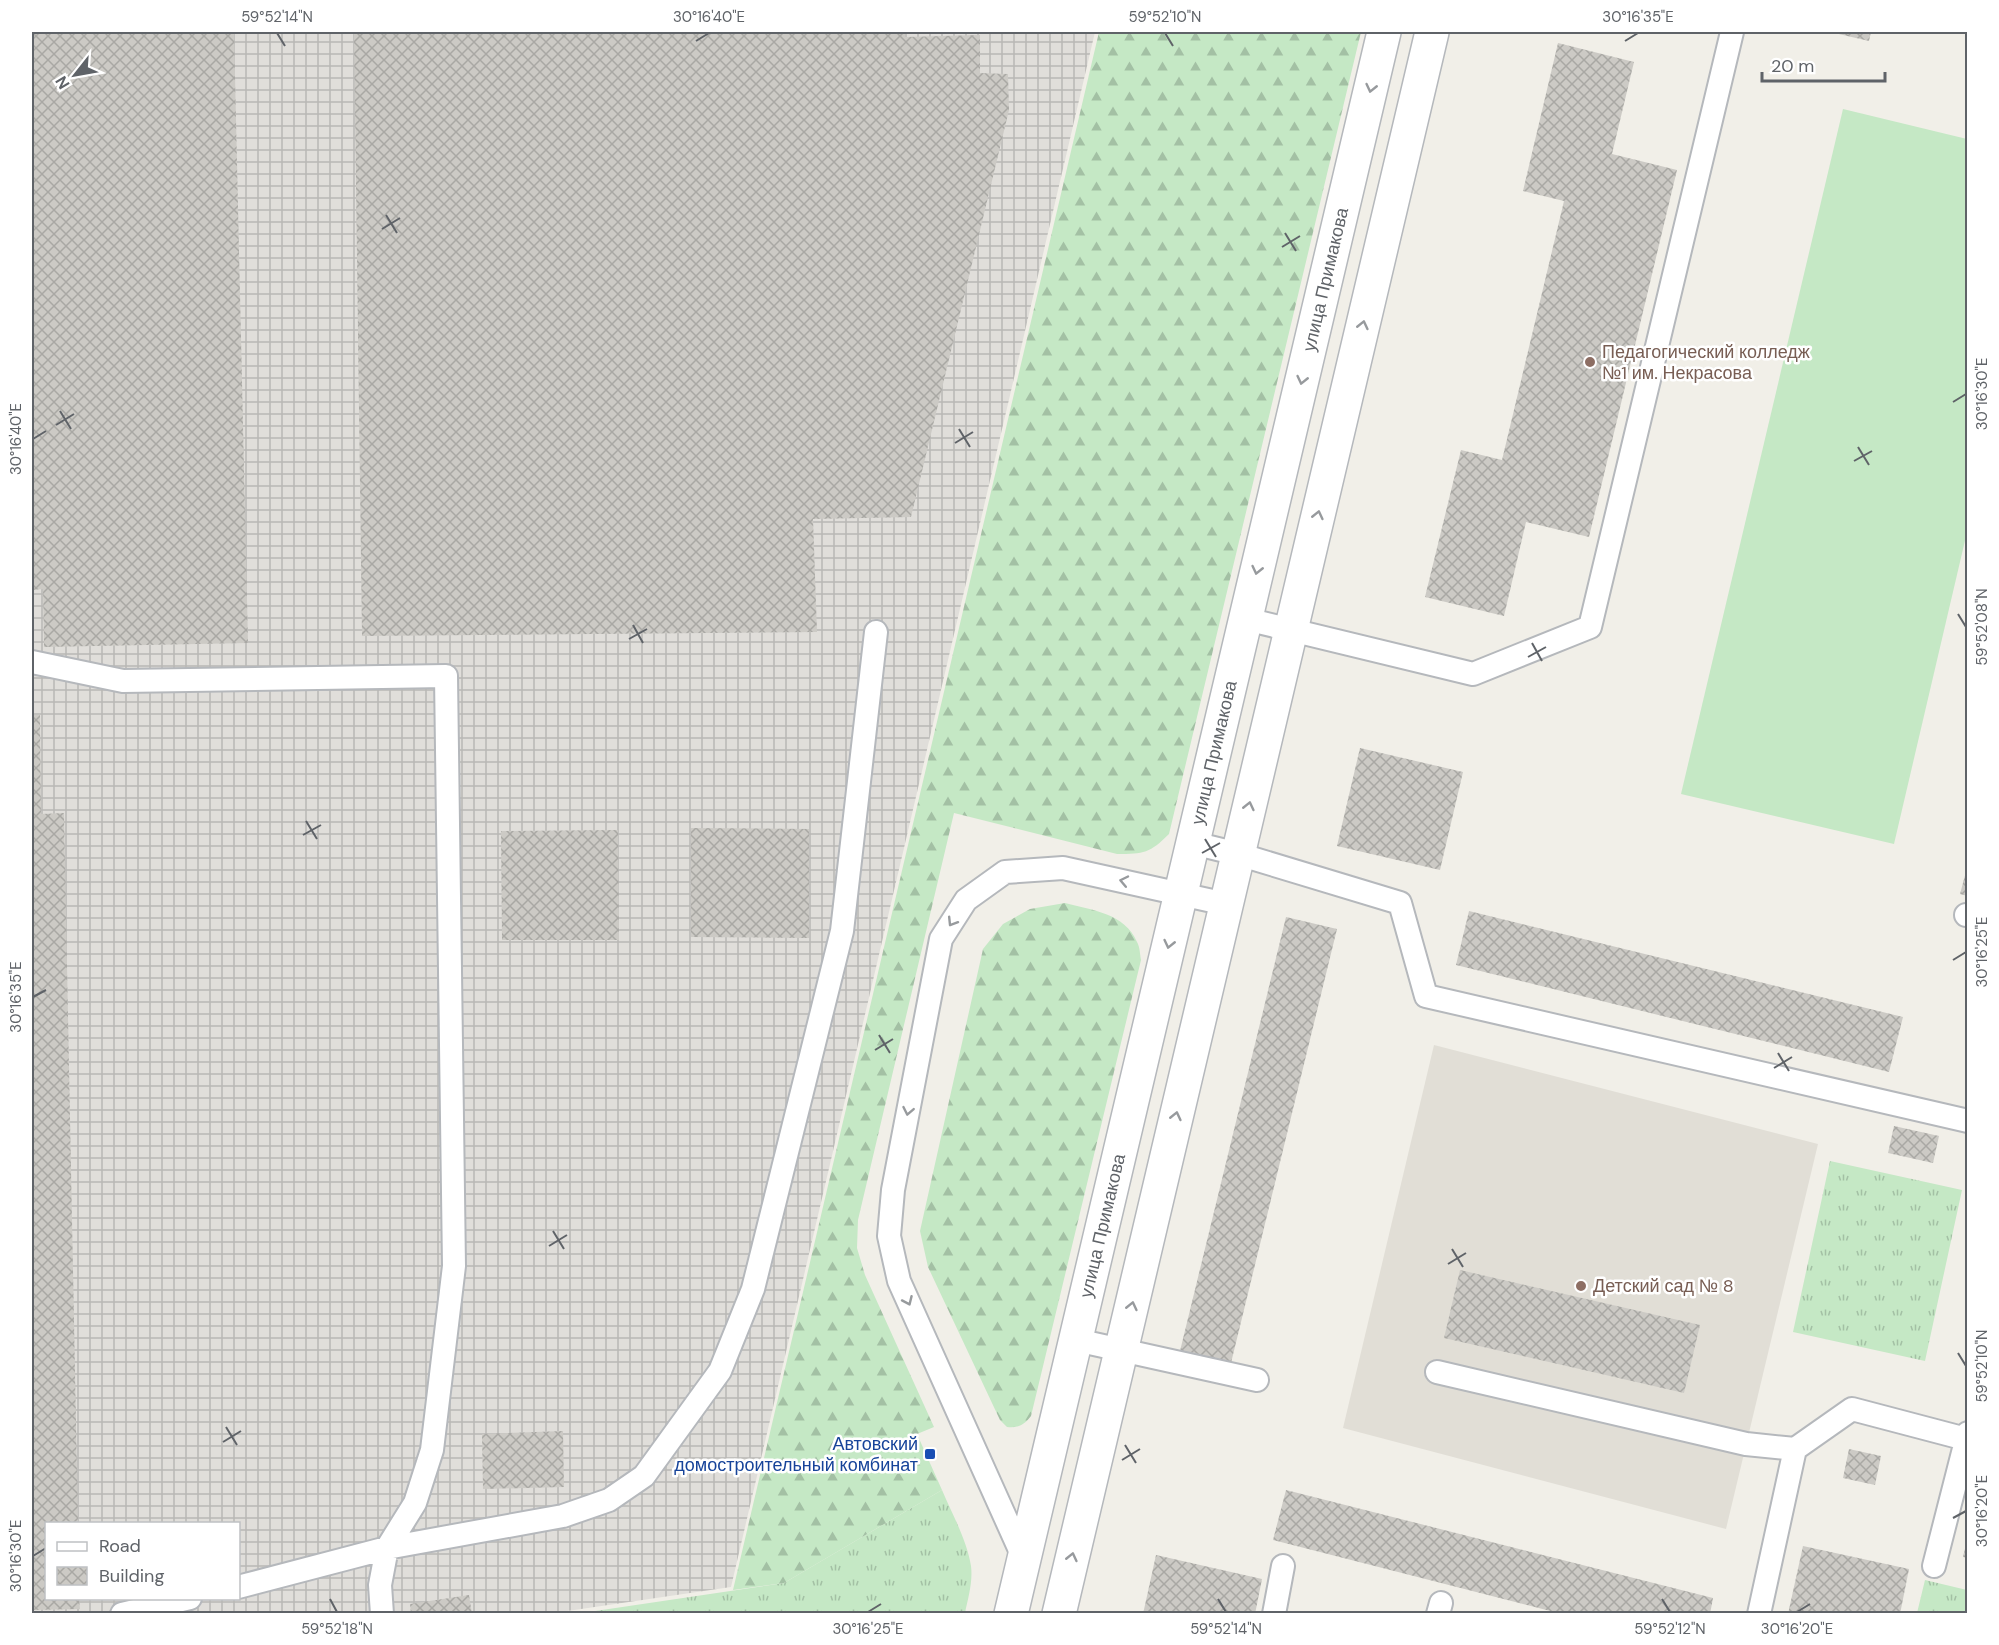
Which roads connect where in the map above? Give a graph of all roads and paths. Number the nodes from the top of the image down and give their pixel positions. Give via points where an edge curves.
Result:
1 (1384, 32) edge
2 (1432, 32) edge
3 (1732, 32) edge
4 (1246, 619) junction
5 (1291, 630) junction
6 (876, 632) dead end
7 (32, 662) edge
8 (1193, 843) junction
9 (1238, 854) junction
10 (1181, 893) junction
11 (1226, 904) junction
12 (1968, 1121) edge
13 (1076, 1340) junction
14 (1121, 1351) junction
15 (1437, 1372) dead end
16 (1257, 1380) dead end
17 (1967, 1436) edge
18 (1795, 1449) junction
19 (387, 1548) junction
20 (1024, 1559) junction
21 (1283, 1566) dead end
22 (1934, 1566) dead end
23 (240, 1586) edge
24 (185, 1600) edge
25 (122, 1614) edge
26 (382, 1614) edge
27 (1011, 1614) edge
28 (1059, 1614) edge
29 (1274, 1614) edge
30 (1759, 1614) edge

1 -> 4 street, улица Примакова
5 -> 2 street
3 - 5 lane via 1590,627 1473,674
4 - 5 lane
4 - 8 street, улица Примакова
9 -> 5 street
6 - 19 lane via 842,931 753,1289 720,1371 644,1476 609,1500 563,1516
7 - 19 lane via 123,681 446,676 454,1266 432,1450 415,1503
8 - 9 lane
8 - 10 street, улица Примакова
9 - 11 street
9 - 12 lane via 1400,903 1426,996
10 - 11 lane
10 -> 13 street, улица Примакова
10 -> 20 lane via 1063,868 1005,872 966,900 941,939 892,1190 889,1236 899,1281
14 -> 11 street
13 - 14 lane
13 - 20 street, улица Примакова
14 - 16 lane
28 -> 14 street
15 - 18 lane via 1746,1444
17 - 18 lane via 1852,1409
17 - 22 lane
18 - 30 lane
19 - 23 lane
19 - 26 lane via 380,1585
20 - 27 street, улица Примакова
21 - 29 lane
24 - 25 lane

